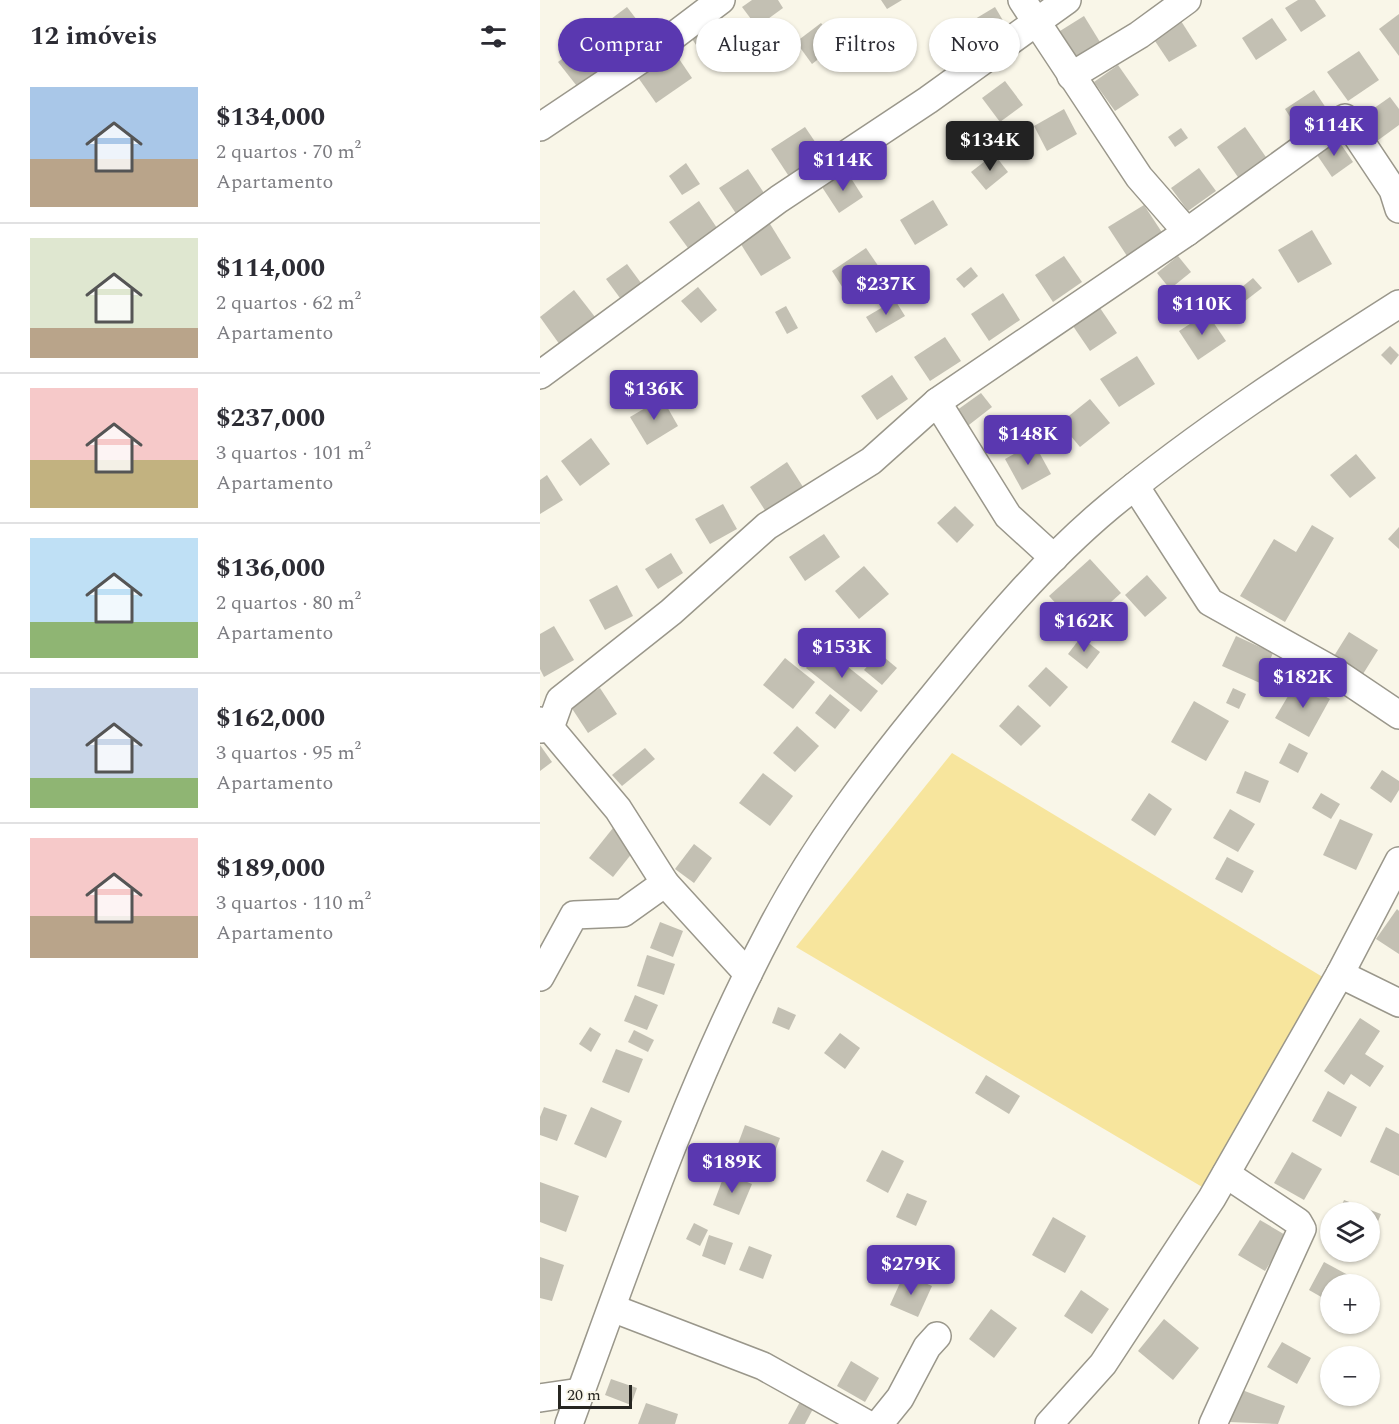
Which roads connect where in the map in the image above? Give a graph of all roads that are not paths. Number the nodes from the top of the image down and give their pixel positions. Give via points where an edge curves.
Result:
1 (721, 0) edge
2 (1022, 0) edge
3 (1067, 0) edge
4 (1187, 0) edge
5 (1037, 24) junction
6 (1071, 76) junction
7 (540, 128) edge
8 (1399, 209) edge
9 (1187, 232) junction
10 (1399, 304) edge
11 (540, 375) edge
12 (937, 402) junction
13 (1135, 486) junction
14 (1054, 558) junction
15 (1399, 715) edge
16 (543, 726) edge
17 (1399, 861) edge
18 (665, 883) junction
19 (748, 974) junction
20 (1340, 974) junction
21 (540, 977) edge
22 (1399, 1003) edge
23 (1226, 1174) junction
24 (612, 1308) junction
25 (937, 1336) dead end
26 (580, 1392) junction
27 (540, 1398) edge
28 (568, 1424) edge
29 (867, 1424) edge
30 (879, 1424) edge
31 (1049, 1424) edge
32 (1213, 1424) edge

1 - 7 street
2 - 5 street
3 - 5 street
4 - 6 street
5 - 6 street
5 - 11 street via 779,199
6 - 9 street via 1139,177
8 - 9 street via 1393,190 1345,118
9 - 12 street
10 - 13 street via 1289,374
12 - 14 street via 1008,516
12 - 16 street via 871,461 767,526 671,612 560,700
13 - 14 street
13 - 15 street via 1210,602 1332,670
14 - 19 street via 969,651 849,804 771,928
16 - 18 street via 618,809
17 - 20 street
18 - 19 street
18 - 21 street via 623,913 574,915
19 - 24 street via 685,1116
20 - 22 street
20 - 23 street
23 - 31 street via 1103,1364
23 - 32 street via 1298,1222 1302,1229
24 - 26 street
24 - 29 street via 763,1366
25 - 30 street via 900,1398
26 - 27 street
26 - 28 street

